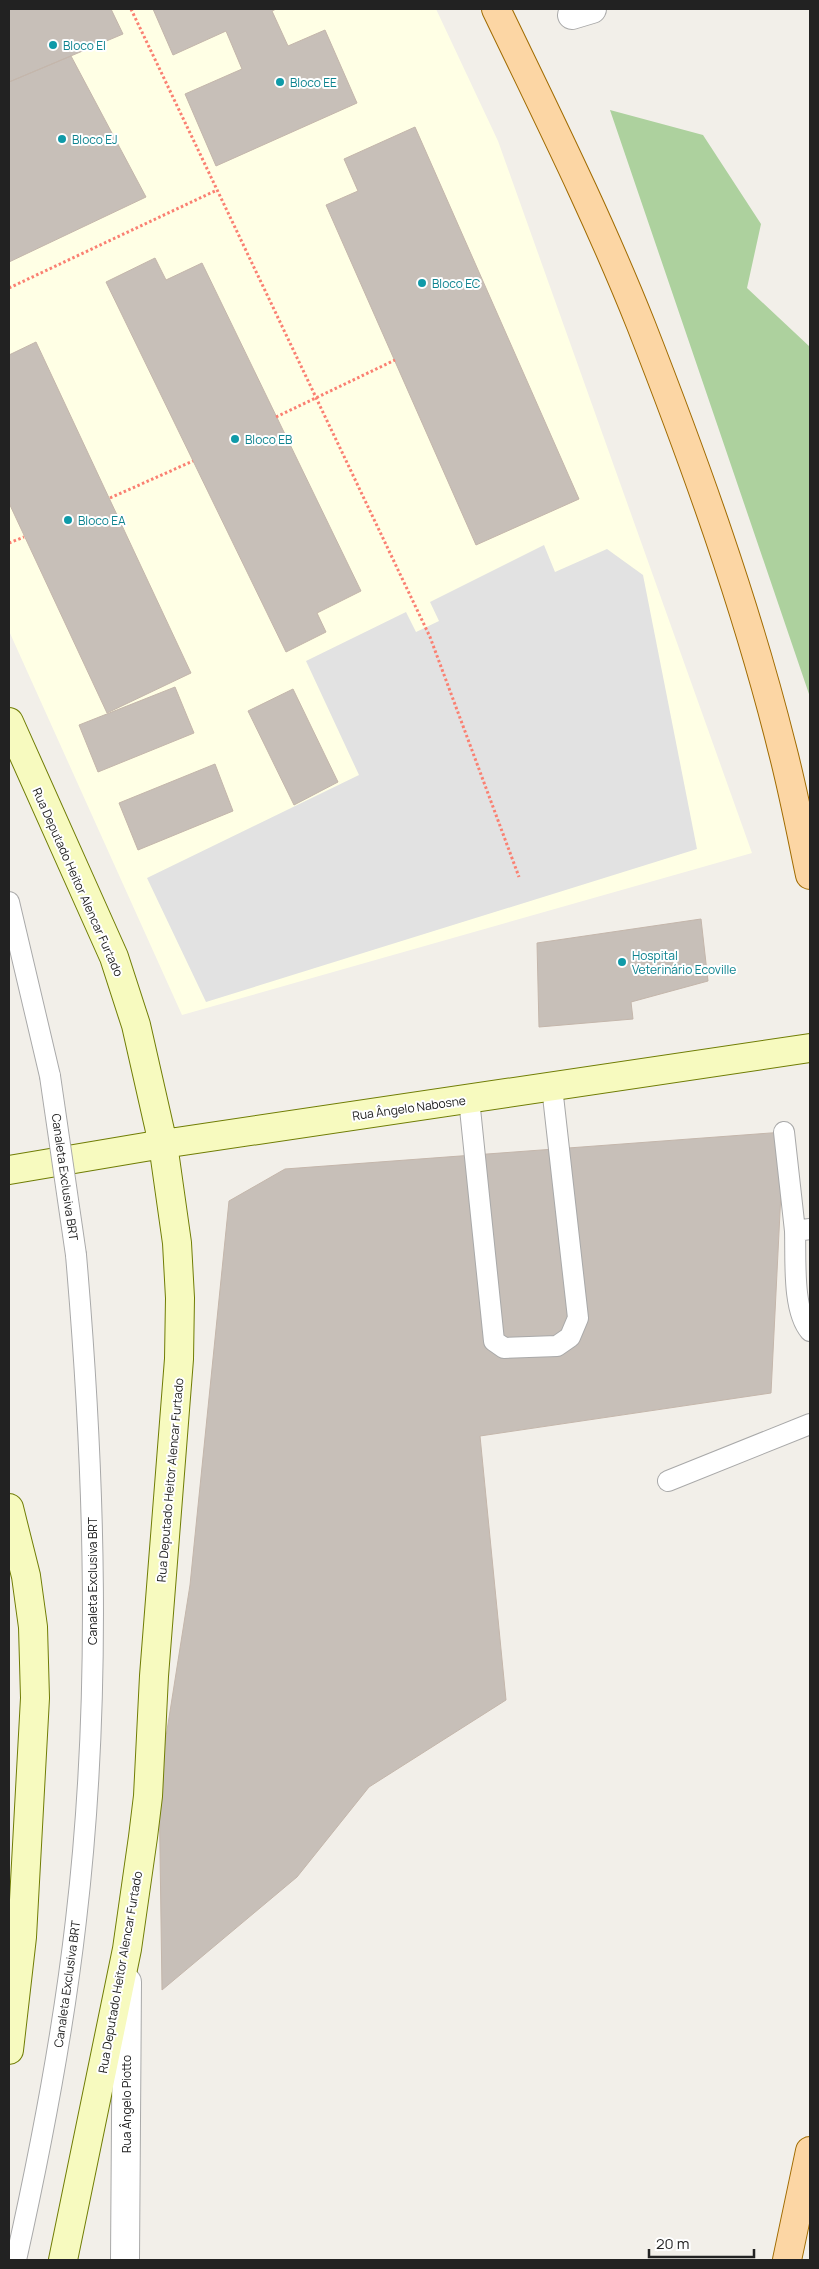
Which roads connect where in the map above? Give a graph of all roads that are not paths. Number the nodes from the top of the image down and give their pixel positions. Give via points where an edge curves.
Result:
1 (496, 9) edge
2 (9, 722) edge
3 (810, 875) edge
4 (9, 902) edge
5 (810, 1048) edge
6 (552, 1087) junction
7 (469, 1099) junction
8 (784, 1132) dead end
9 (164, 1144) junction
10 (9, 1170) edge
11 (803, 1230) edge
12 (810, 1331) edge
13 (810, 1424) edge
14 (668, 1481) dead end
15 (9, 1508) edge
16 (127, 1949) junction
17 (9, 2050) edge
18 (810, 2151) edge
19 (16, 2260) edge
20 (63, 2260) edge
21 (125, 2260) edge
22 (787, 2260) edge

1 - 3 main road via 584,193 633,307 695,471 740,603 777,729
2 - 9 street, Rua Deputado Heitor Alencar Furtado via 114,957 136,1025
4 - 19 lane, Canaleta Exclusiva BRT, bridge via 50,1076 76,1255 87,1382 92,1656 87,1796 77,1919 36,2173
5 - 6 street, Rua Ângelo Nabosne
6 - 7 street, Rua Ângelo Nabosne
6 - 7 lane via 578,1318 570,1337 557,1346 504,1348 494,1341
7 - 9 street, Rua Ângelo Nabosne
8 - 11 lane
9 - 10 street, Rua Ângelo Nabosne
9 - 16 street, Rua Deputado Heitor Alencar Furtado via 177,1243 179,1359 148,1796
11 - 12 lane via 797,1289 804,1323
13 - 14 lane
15 - 17 street via 26,1576 34,1627 35,1698 22,1937
16 - 20 street, Rua Deputado Heitor Alencar Furtado
16 - 21 street, Rua Ângelo Piotto
18 - 22 main road

